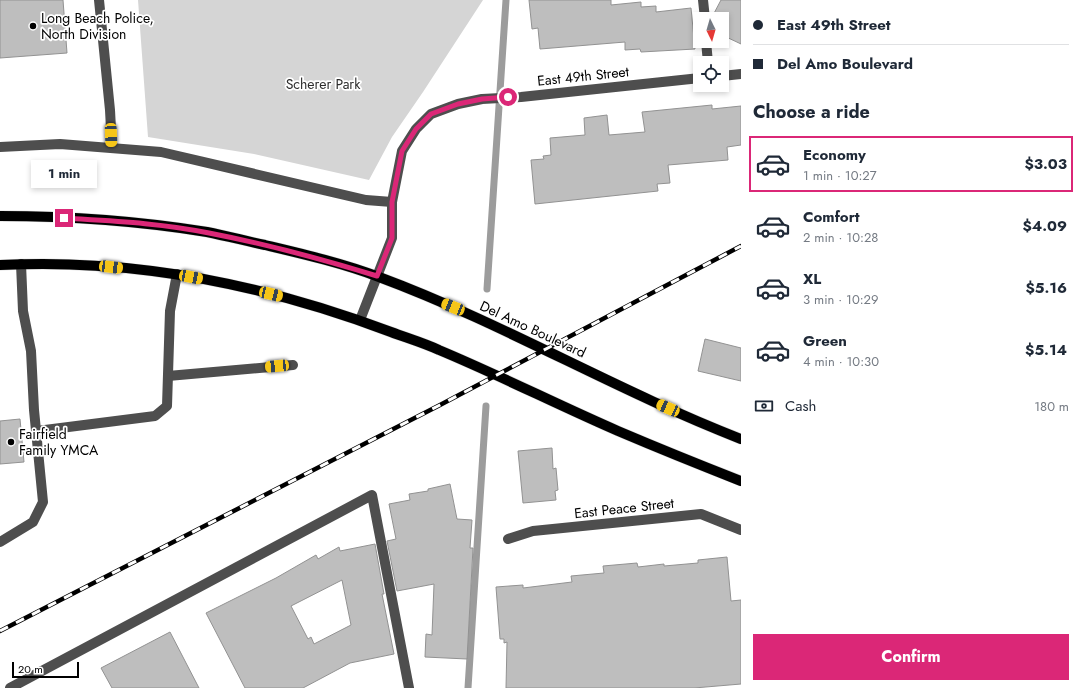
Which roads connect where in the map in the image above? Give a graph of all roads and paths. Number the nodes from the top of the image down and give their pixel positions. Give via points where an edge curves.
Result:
1 (99, 0) edge
2 (703, 0) edge
3 (704, 12) edge
4 (741, 74) edge
5 (729, 75) edge
6 (693, 79) edge
7 (0, 147) edge
8 (112, 148) junction
9 (392, 202) junction
10 (0, 216) edge
11 (21, 264) junction
12 (0, 265) edge
13 (177, 274) junction
14 (377, 276) junction
15 (360, 320) junction
16 (293, 365) dead end
17 (168, 376) junction
18 (37, 431) junction
19 (741, 439) edge
20 (741, 481) edge
21 (741, 530) edge
22 (508, 539) dead end
23 (0, 542) edge
24 (10, 688) edge
25 (409, 688) edge

1 - 8 street
2 - 3 street
4 - 5 street
6 - 9 street, East 49th Street via 482,99 431,114 416,129 402,151
7 - 8 street via 60,144
8 - 9 street via 162,152 366,200
9 - 14 street, East 49th Street via 392,238
10 - 14 main road, Del Amo Boulevard via 125,221 208,232 301,253
11 - 12 main road
11 - 13 main road via 62,263
11 - 18 street via 23,311 30,351
13 - 15 main road via 296,300
13 - 17 street via 170,311
14 - 15 street, East 49th Street
14 - 19 main road, Del Amo Boulevard via 453,307 642,396
15 - 20 main road via 438,349 618,430
16 - 17 street
17 - 18 street via 167,406 155,416
18 - 23 street via 43,502 33,522
21 - 22 street, East Peace Street via 701,514 533,531
24 - 25 street via 372,495

